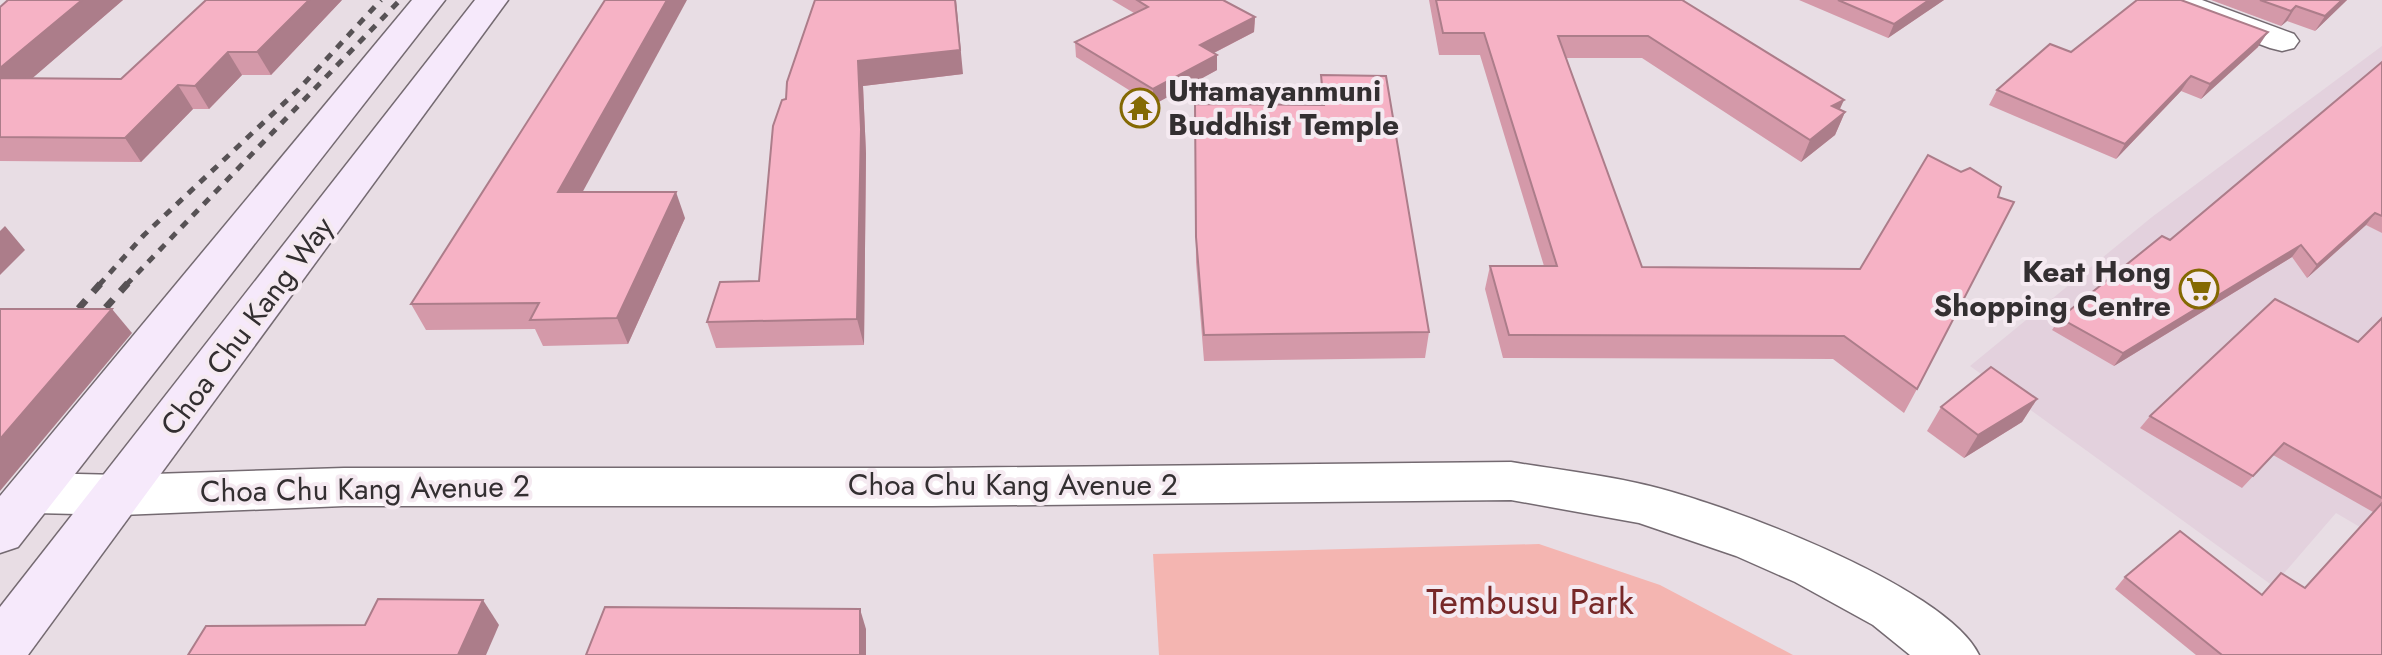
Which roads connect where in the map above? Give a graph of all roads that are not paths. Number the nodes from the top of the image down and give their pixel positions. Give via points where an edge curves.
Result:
1 (429, 0) edge
2 (492, 0) edge
3 (2172, 0) edge
4 (2282, 41) dead end
5 (34, 493) junction
6 (121, 495) junction
7 (0, 532) edge
8 (0, 649) edge
9 (1951, 655) edge

1 - 5 main road, Choa Chu Kang Way
2 - 6 main road, Choa Chu Kang Way
3 - 4 street
5 - 6 street, Choa Chu Kang Avenue 2
5 - 7 main road, Choa Chu Kang Way
6 - 8 main road, Choa Chu Kang Way
6 - 9 street, Choa Chu Kang Avenue 2 via 344,487 1511,481 1640,503 1754,541 1892,609

